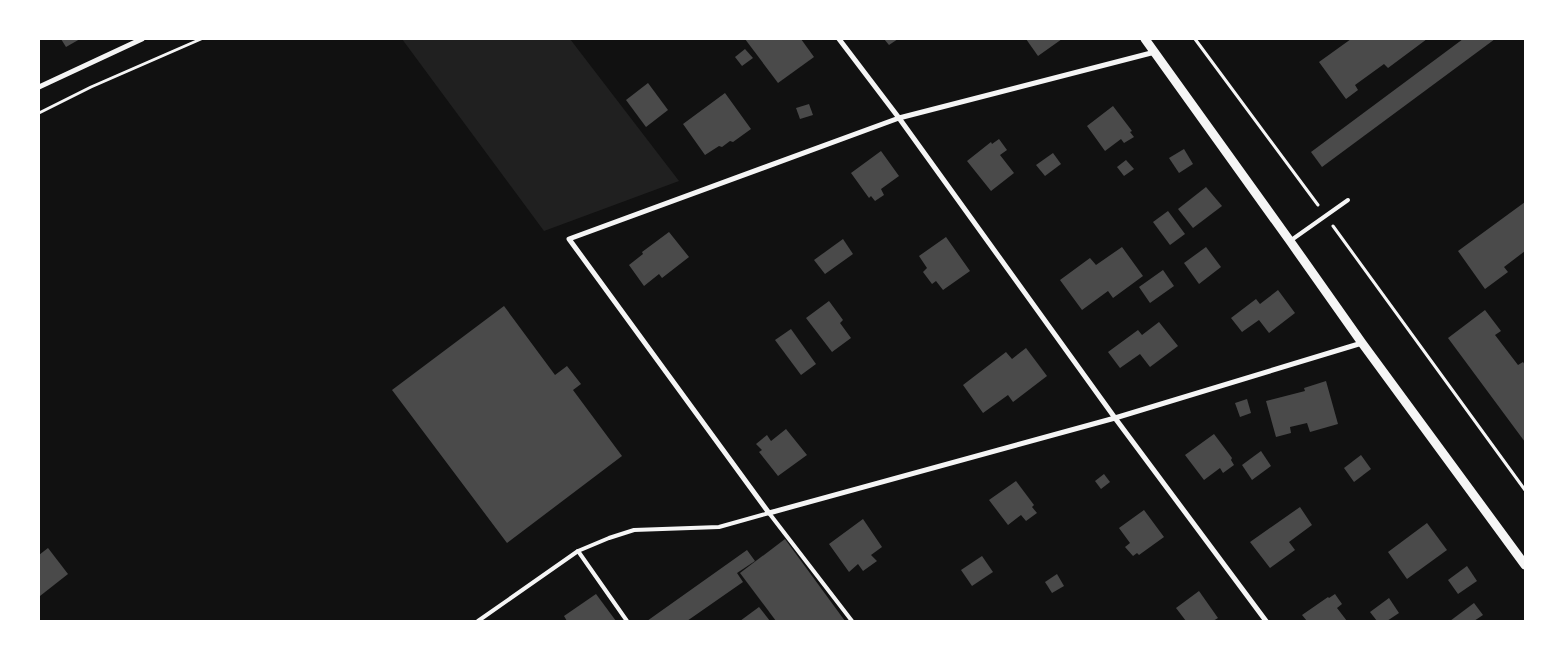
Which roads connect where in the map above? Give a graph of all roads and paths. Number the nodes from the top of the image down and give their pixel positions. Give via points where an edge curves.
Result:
1 (142, 39) edge
2 (201, 39) edge
3 (839, 39) edge
4 (1145, 39) edge
5 (1195, 39) edge
6 (1155, 52) junction
7 (39, 87) edge
8 (39, 113) edge
9 (899, 118) junction
10 (1348, 200) dead end
11 (1326, 216) junction
12 (1290, 241) junction
13 (1362, 343) junction
14 (1115, 418) junction
15 (1525, 490) edge
16 (769, 513) junction
17 (578, 551) junction
18 (1525, 565) edge
19 (478, 621) edge
20 (626, 621) edge
21 (852, 621) edge
22 (1266, 621) edge

1 - 7 street
2 - 8 path
3 - 9 street
4 - 6 street
5 - 11 path
6 - 9 street
6 - 12 street
9 - 14 street
9 - 16 street via 570,239
10 - 11 lane
11 - 12 lane
11 - 15 path
12 - 13 street
13 - 14 street
13 - 18 street
14 - 16 street
14 - 22 street
16 - 17 lane via 719,527 634,530
16 - 21 lane
17 - 19 lane
17 - 20 lane

